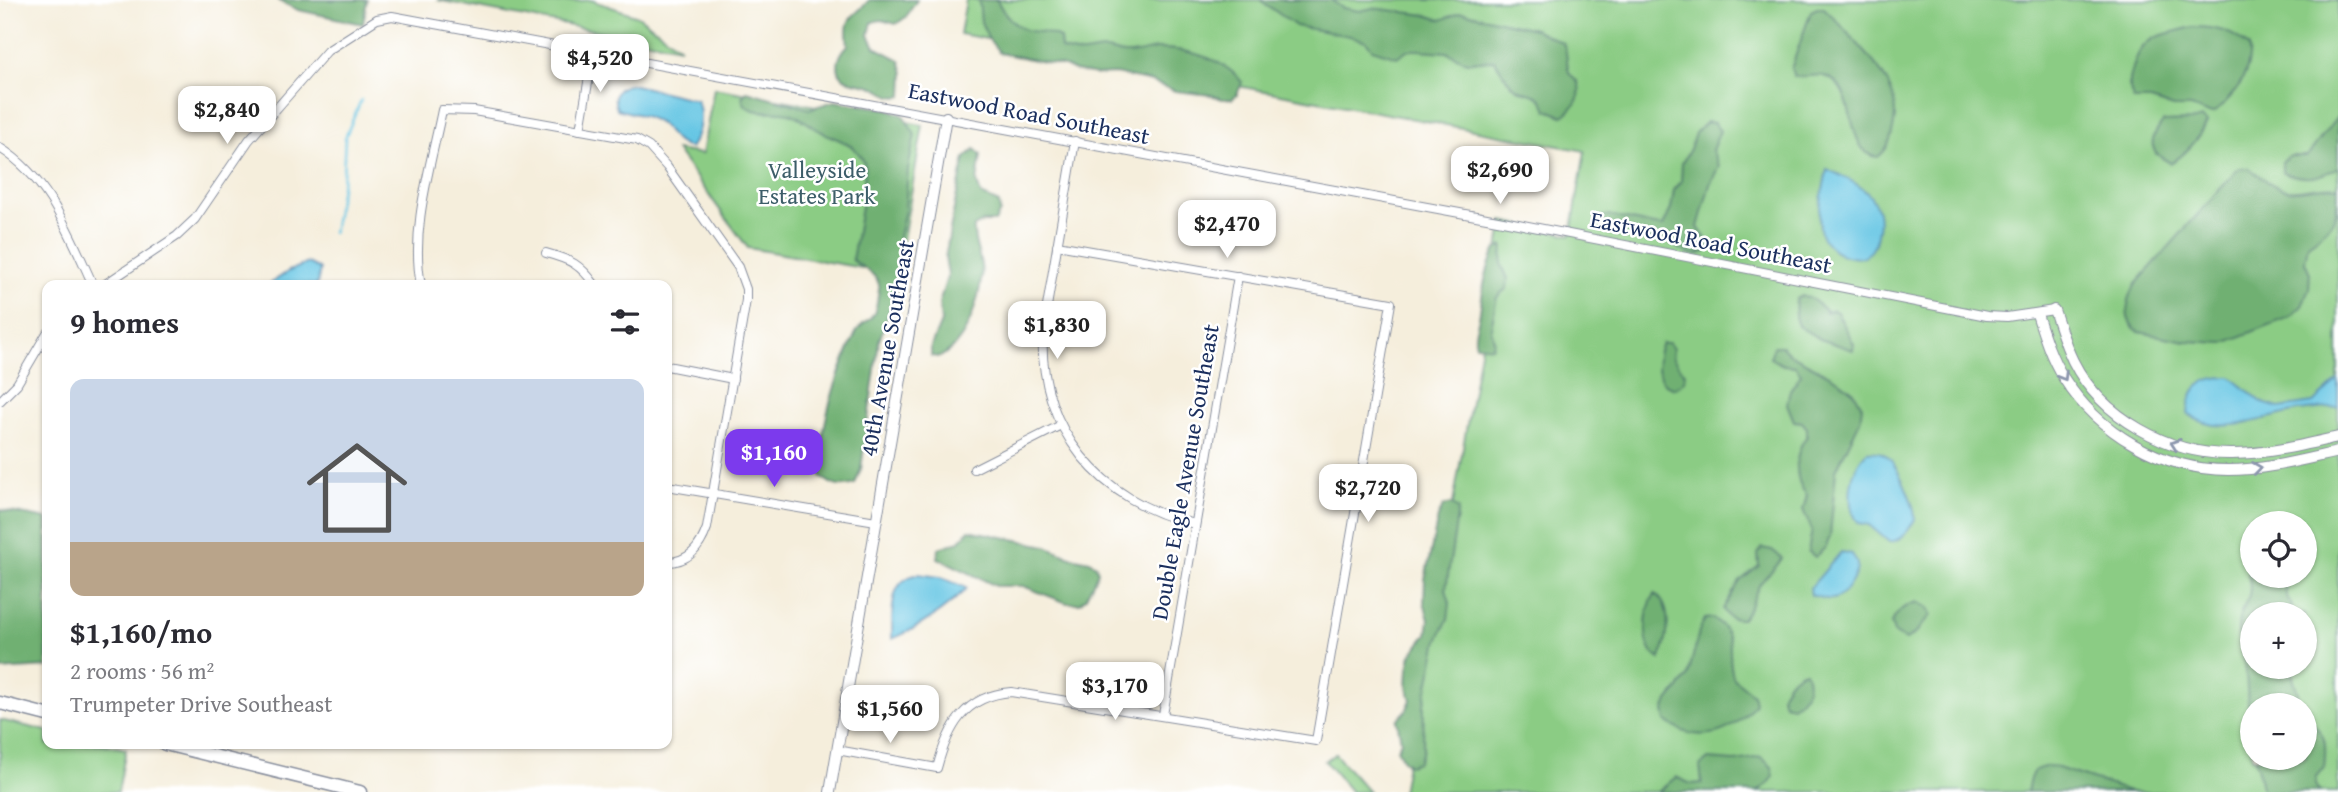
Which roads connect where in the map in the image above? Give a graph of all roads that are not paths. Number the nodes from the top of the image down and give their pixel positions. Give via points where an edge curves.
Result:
1 (593, 53) junction
2 (946, 117) junction
3 (580, 130) junction
4 (1076, 141) junction
5 (0, 148) edge
6 (1057, 245) junction
7 (546, 253) dead end
8 (1238, 276) junction
9 (91, 280) edge
10 (111, 280) edge
11 (420, 280) edge
12 (592, 280) edge
13 (2054, 310) joint
14 (2037, 314) junction
15 (42, 342) edge
16 (672, 367) edge
17 (733, 379) junction
18 (0, 401) edge
19 (1061, 425) junction
20 (2338, 437) edge
21 (2338, 452) edge
22 (974, 469) dead end
23 (672, 487) edge
24 (713, 494) junction
25 (876, 521) junction
26 (1195, 524) junction
27 (672, 561) edge
28 (0, 703) edge
29 (42, 714) edge
30 (1163, 715) junction
31 (185, 749) edge
32 (837, 750) junction
33 (360, 792) edge
34 (830, 792) edge

1 - 2 street, Eastwood Road Southeast
1 - 3 street
1 - 10 street, Eastwood Road Southeast via 392,16 377,19 315,63 249,140 195,219
2 - 4 street, Eastwood Road Southeast
2 - 25 street, 40th Avenue Southeast
3 - 11 street via 474,111 442,110 419,224
3 - 17 street via 637,140 649,147 738,267 746,300
4 - 6 street
4 - 14 street, Eastwood Road Southeast via 1987,316
5 - 9 street via 40,184 68,229
6 - 8 street
6 - 19 street via 1042,357
7 - 12 street via 572,260
8 - 26 street, Double Eagle Avenue Southeast
8 - 30 street via 1391,303 1389,317 1316,741
13 - 14 street, Eastwood Road Southeast
20 -> 13 street via 2235,454 2199,451 2166,441 2129,422 2093,391 2073,361
14 -> 21 street via 2053,359 2071,388 2102,422 2154,455 2184,466 2226,470
15 - 18 street via 17,384
16 - 17 street
17 - 24 street
19 - 22 street
19 - 26 street via 1091,467 1116,491 1150,509
23 - 24 street
24 - 25 street
24 - 27 street via 702,542 686,558
25 - 32 street, 40th Avenue Southeast
26 - 30 street, Double Eagle Avenue Southeast
28 - 29 main road
30 - 32 street via 1001,693 978,702 958,718 937,768
31 - 33 main road
32 - 34 street, 40th Avenue Southeast

